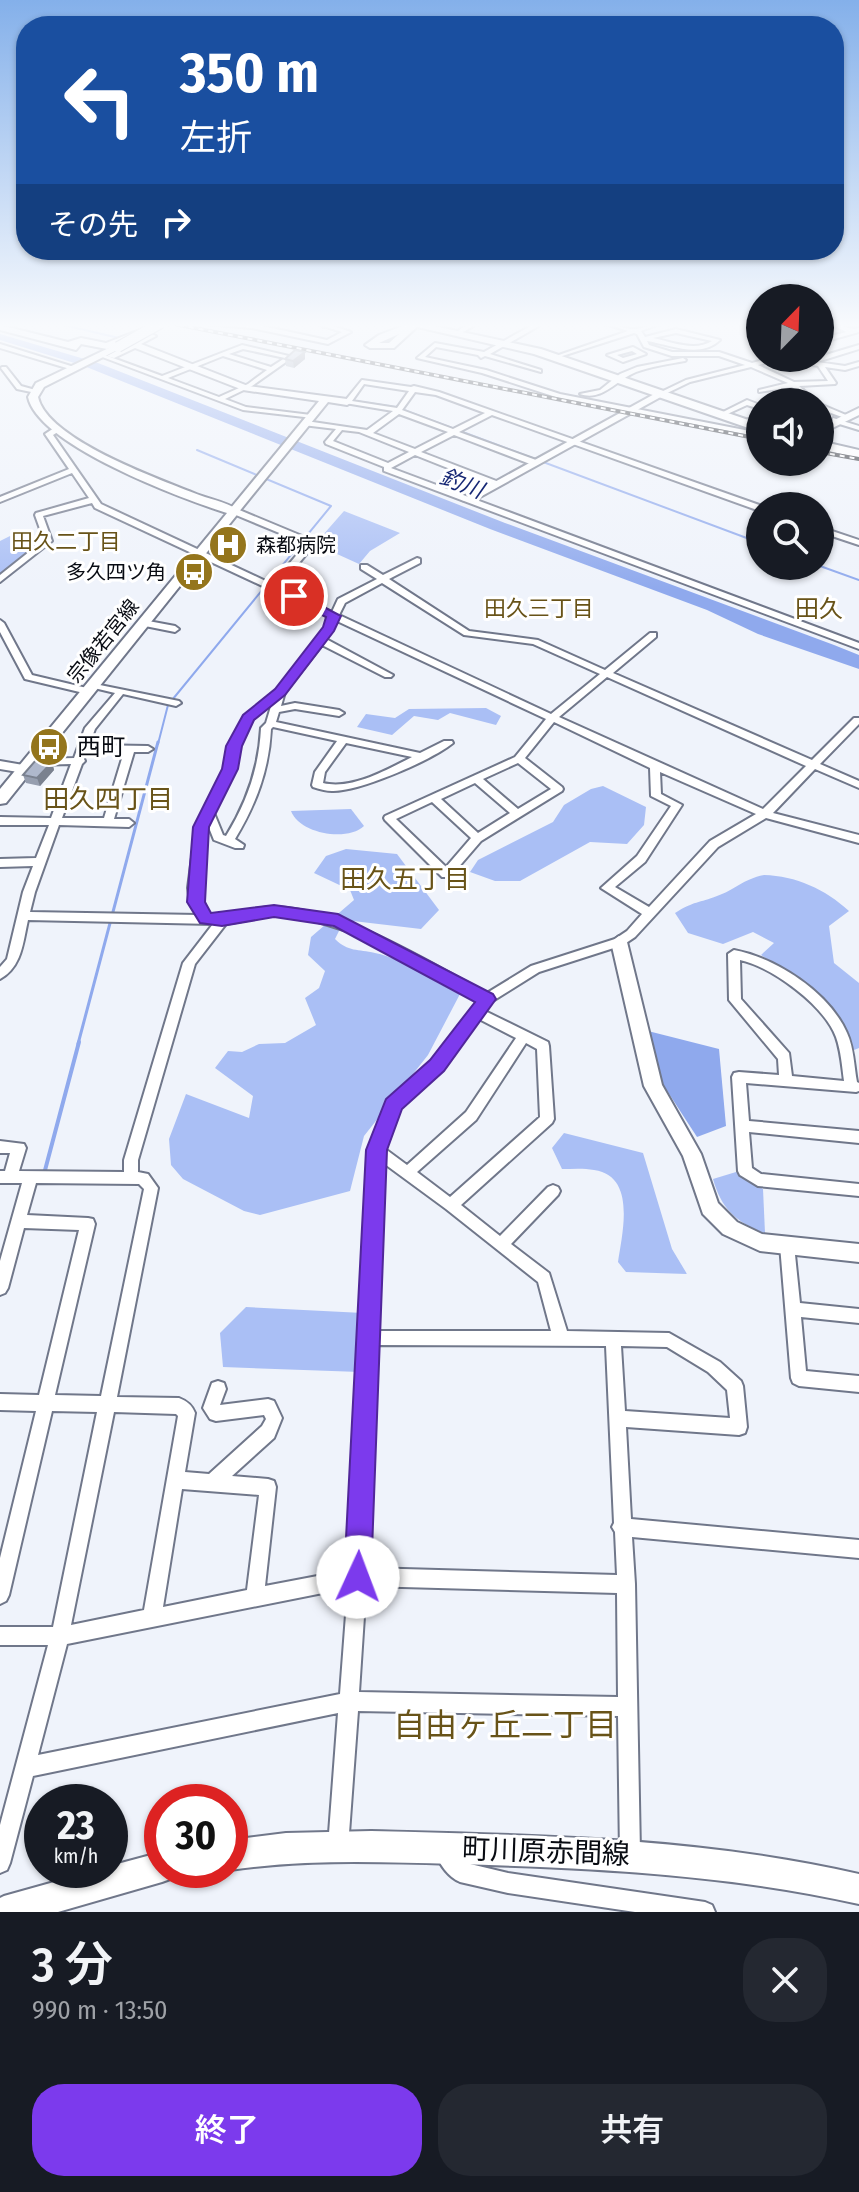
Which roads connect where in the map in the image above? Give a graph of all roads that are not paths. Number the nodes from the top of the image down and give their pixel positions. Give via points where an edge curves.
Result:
1 (39, 412) edge
2 (263, 412) edge
3 (315, 412) edge
4 (396, 412) edge
5 (401, 412) edge
6 (625, 412) edge
7 (647, 412) edge
8 (713, 412) edge
9 (727, 412) edge
10 (856, 412) edge
11 (490, 413) joint
12 (834, 414) edge
13 (721, 415) junction
14 (840, 418) junction
15 (308, 420) junction
16 (834, 422) edge
17 (745, 423) edge
18 (341, 427) junction
19 (859, 428) edge
20 (57, 430) junction
21 (454, 432) junction
22 (746, 432) edge
23 (368, 433) junction
24 (571, 441) junction
25 (834, 448) edge
26 (416, 452) junction
27 (859, 454) edge
28 (533, 462) junction
29 (388, 466) junction
30 (72, 470) junction
31 (496, 484) junction
32 (0, 500) edge
33 (92, 500) junction
34 (467, 500) junction
35 (746, 503) edge
36 (234, 511) junction
37 (834, 534) edge
38 (859, 543) edge
39 (201, 552) junction
40 (417, 561) dead end
41 (364, 567) dead end
42 (385, 578) junction
43 (0, 579) edge
44 (274, 587) junction
45 (334, 616) junction
46 (0, 623) edge
47 (143, 623) junction
48 (175, 629) dead end
49 (653, 635) dead end
50 (320, 640) junction
51 (859, 646) edge
52 (388, 675) dead end
53 (603, 675) junction
54 (90, 688) junction
55 (121, 691) junction
56 (280, 692) junction
57 (176, 703) dead end
58 (276, 710) junction
59 (339, 713) dead end
60 (552, 718) junction
61 (857, 720) edge
62 (271, 724) junction
63 (343, 740) junction
64 (448, 743) dead end
65 (84, 748) junction
66 (130, 749) junction
67 (148, 749) dead end
68 (420, 756) junction
69 (519, 759) junction
70 (80, 761) junction
71 (0, 765) edge
72 (27, 766) junction
73 (655, 766) junction
74 (814, 766) junction
75 (478, 780) junction
76 (859, 785) edge
77 (0, 799) edge
78 (435, 799) junction
79 (208, 812) junction
80 (517, 814) junction
81 (765, 814) junction
82 (0, 821) edge
83 (56, 822) junction
84 (108, 822) junction
85 (129, 823) dead end
86 (477, 838) junction
87 (859, 839) edge
88 (41, 862) junction
89 (0, 863) edge
90 (649, 913) junction
91 (26, 916) junction
92 (206, 919) junction
93 (222, 920) junction
94 (619, 942) junction
95 (0, 974) edge
96 (487, 999) junction
97 (477, 1012) junction
98 (524, 1036) junction
99 (786, 1081) junction
100 (855, 1087) edge
101 (742, 1126) junction
102 (859, 1137) edge
103 (0, 1147) edge
104 (376, 1150) junction
105 (407, 1173) junction
106 (5, 1177) edge
107 (131, 1177) junction
108 (30, 1178) junction
109 (859, 1190) edge
110 (553, 1191) dead end
111 (451, 1205) junction
112 (19, 1221) junction
113 (501, 1245) junction
114 (787, 1245) junction
115 (859, 1253) edge
116 (0, 1288) edge
117 (793, 1309) junction
118 (859, 1316) edge
119 (368, 1338) junction
120 (561, 1339) junction
121 (613, 1339) junction
122 (859, 1384) edge
123 (218, 1389) dead end
124 (0, 1402) edge
125 (46, 1402) junction
126 (108, 1403) junction
127 (616, 1418) junction
128 (175, 1480) junction
129 (212, 1483) junction
130 (621, 1527) junction
131 (859, 1549) edge
132 (358, 1577) junction
133 (626, 1584) junction
134 (0, 1595) edge
135 (255, 1597) junction
136 (152, 1618) junction
137 (0, 1636) edge
138 (60, 1636) junction
139 (350, 1701) junction
140 (627, 1707) junction
141 (24, 1768) junction
142 (338, 1847) junction
143 (442, 1848) junction
144 (630, 1853) junction
145 (248, 1854) edge
146 (0, 1863) edge
147 (144, 1872) edge
148 (859, 1889) edge
149 (4, 1912) edge
150 (705, 1912) edge

1 - 20 main road
2 - 15 street
3 - 15 street
4 - 23 street
5 - 21 street
6 - 24 street
7 - 22 street
8 - 13 main road
9 - 13 street
10 - 14 street
11 - 21 street
11 - 24 street
12 - 14 street
13 - 17 main road
14 - 16 street
14 - 19 street
15 - 18 street
15 - 36 street
18 - 23 street
18 - 29 street via 329,442
20 - 30 street via 49,434
20 - 36 main road via 139,472
21 - 26 street
21 - 28 street
23 - 26 street
24 - 28 street
24 - 35 street
25 - 27 main road
26 - 29 street
26 - 31 street
28 - 31 street
29 - 34 street
30 - 32 street
30 - 33 street
31 - 34 street
33 - 39 street
33 - 43 street via 39,515 49,537 45,547
34 - 51 street
36 - 39 main road, 宗像若宮線
36 - 44 street via 311,543
37 - 38 street
39 - 44 street
39 - 47 main road, 宗像若宮線
40 - 42 street
41 - 42 street
42 - 45 street via 350,593
42 - 53 street via 467,633 535,642
44 - 45 street
45 - 50 street
45 - 60 street
46 - 54 street via 28,677
47 - 48 street
47 - 54 main road, 宗像若宮線
49 - 53 street
50 - 52 street
50 - 56 street
53 - 60 street
53 - 74 street
54 - 55 street
54 - 72 main road, 宗像若宮線
55 - 57 street
55 - 65 street via 90,728
56 - 58 street
56 - 79 street via 248,718
58 - 59 street via 295,706
58 - 62 street
60 - 69 street
60 - 73 street
61 - 74 street
62 - 63 street
62 - 79 street via 253,801 234,843 218,837
63 - 68 street
63 - 68 street via 317,785 346,788
64 - 68 street
65 - 66 street
65 - 70 street
66 - 67 street
66 - 84 street
69 - 75 street
69 - 80 street via 558,789
70 - 72 street
70 - 83 street
71 - 72 street
72 - 77 main road, 宗像若宮線
73 - 81 street
73 - 90 street via 656,796 677,805 641,859 607,888
74 - 76 street
74 - 81 street
75 - 78 street
75 - 80 street
78 - 86 street
78 - 86 street via 389,818 446,874
79 - 92 street via 201,827 194,888
80 - 86 street
81 - 87 street
81 - 90 street via 714,844
82 - 83 street
83 - 84 street
83 - 88 street
84 - 85 street
88 - 89 street
88 - 91 street
90 - 94 street
91 - 92 street
91 - 95 street via 13,961
92 - 93 street
93 - 96 street via 274,911 338,921
93 - 107 street via 186,972 131,1160
94 - 96 street via 556,960
94 - 114 street via 653,1086 692,1154 706,1201 737,1233
96 - 97 street
97 - 98 street
97 - 104 street via 437,1065 393,1105
98 - 105 street via 471,1116
98 - 111 street via 543,1046 547,1119
99 - 100 street
99 - 100 street via 784,1057 735,1000 734,954 752,956 800,987 840,1031
99 - 101 street via 739,1077
101 - 102 street
101 - 109 street via 745,1171 758,1180
103 - 106 street via 19,1148
104 - 105 street
104 - 119 street
105 - 111 street
106 - 108 street
107 - 108 street
107 - 126 street via 143,1178 151,1188
108 - 112 street
110 - 113 street
111 - 113 street
112 - 116 street
112 - 125 street via 88,1224
113 - 120 street via 544,1278
114 - 115 street
114 - 117 street
117 - 118 street
117 - 122 street via 799,1378
119 - 120 street
119 - 132 street
120 - 121 street
121 - 127 street
121 - 127 street via 669,1340 714,1367 735,1386 739,1427
123 - 129 street via 211,1408 216,1413 268,1407 274,1418 268,1432
124 - 125 street
125 - 126 street
125 - 134 street
126 - 128 street via 179,1406 187,1413
126 - 138 street
127 - 130 street
128 - 129 street
128 - 136 street
129 - 135 street via 268,1487
130 - 131 street
130 - 133 street
132 - 133 street
132 - 135 street
132 - 139 street
133 - 140 street
135 - 136 street
136 - 138 street
137 - 138 street
138 - 141 street
139 - 140 street
139 - 141 street
139 - 142 street
140 - 144 street
141 - 146 street
142 - 143 main road, 町川原赤間線
142 - 145 main road, 町川原赤間線
143 - 144 main road, 町川原赤間線
143 - 150 street via 460,1872 496,1881
144 - 148 main road, 町川原赤間線 via 737,1865
147 - 149 main road

